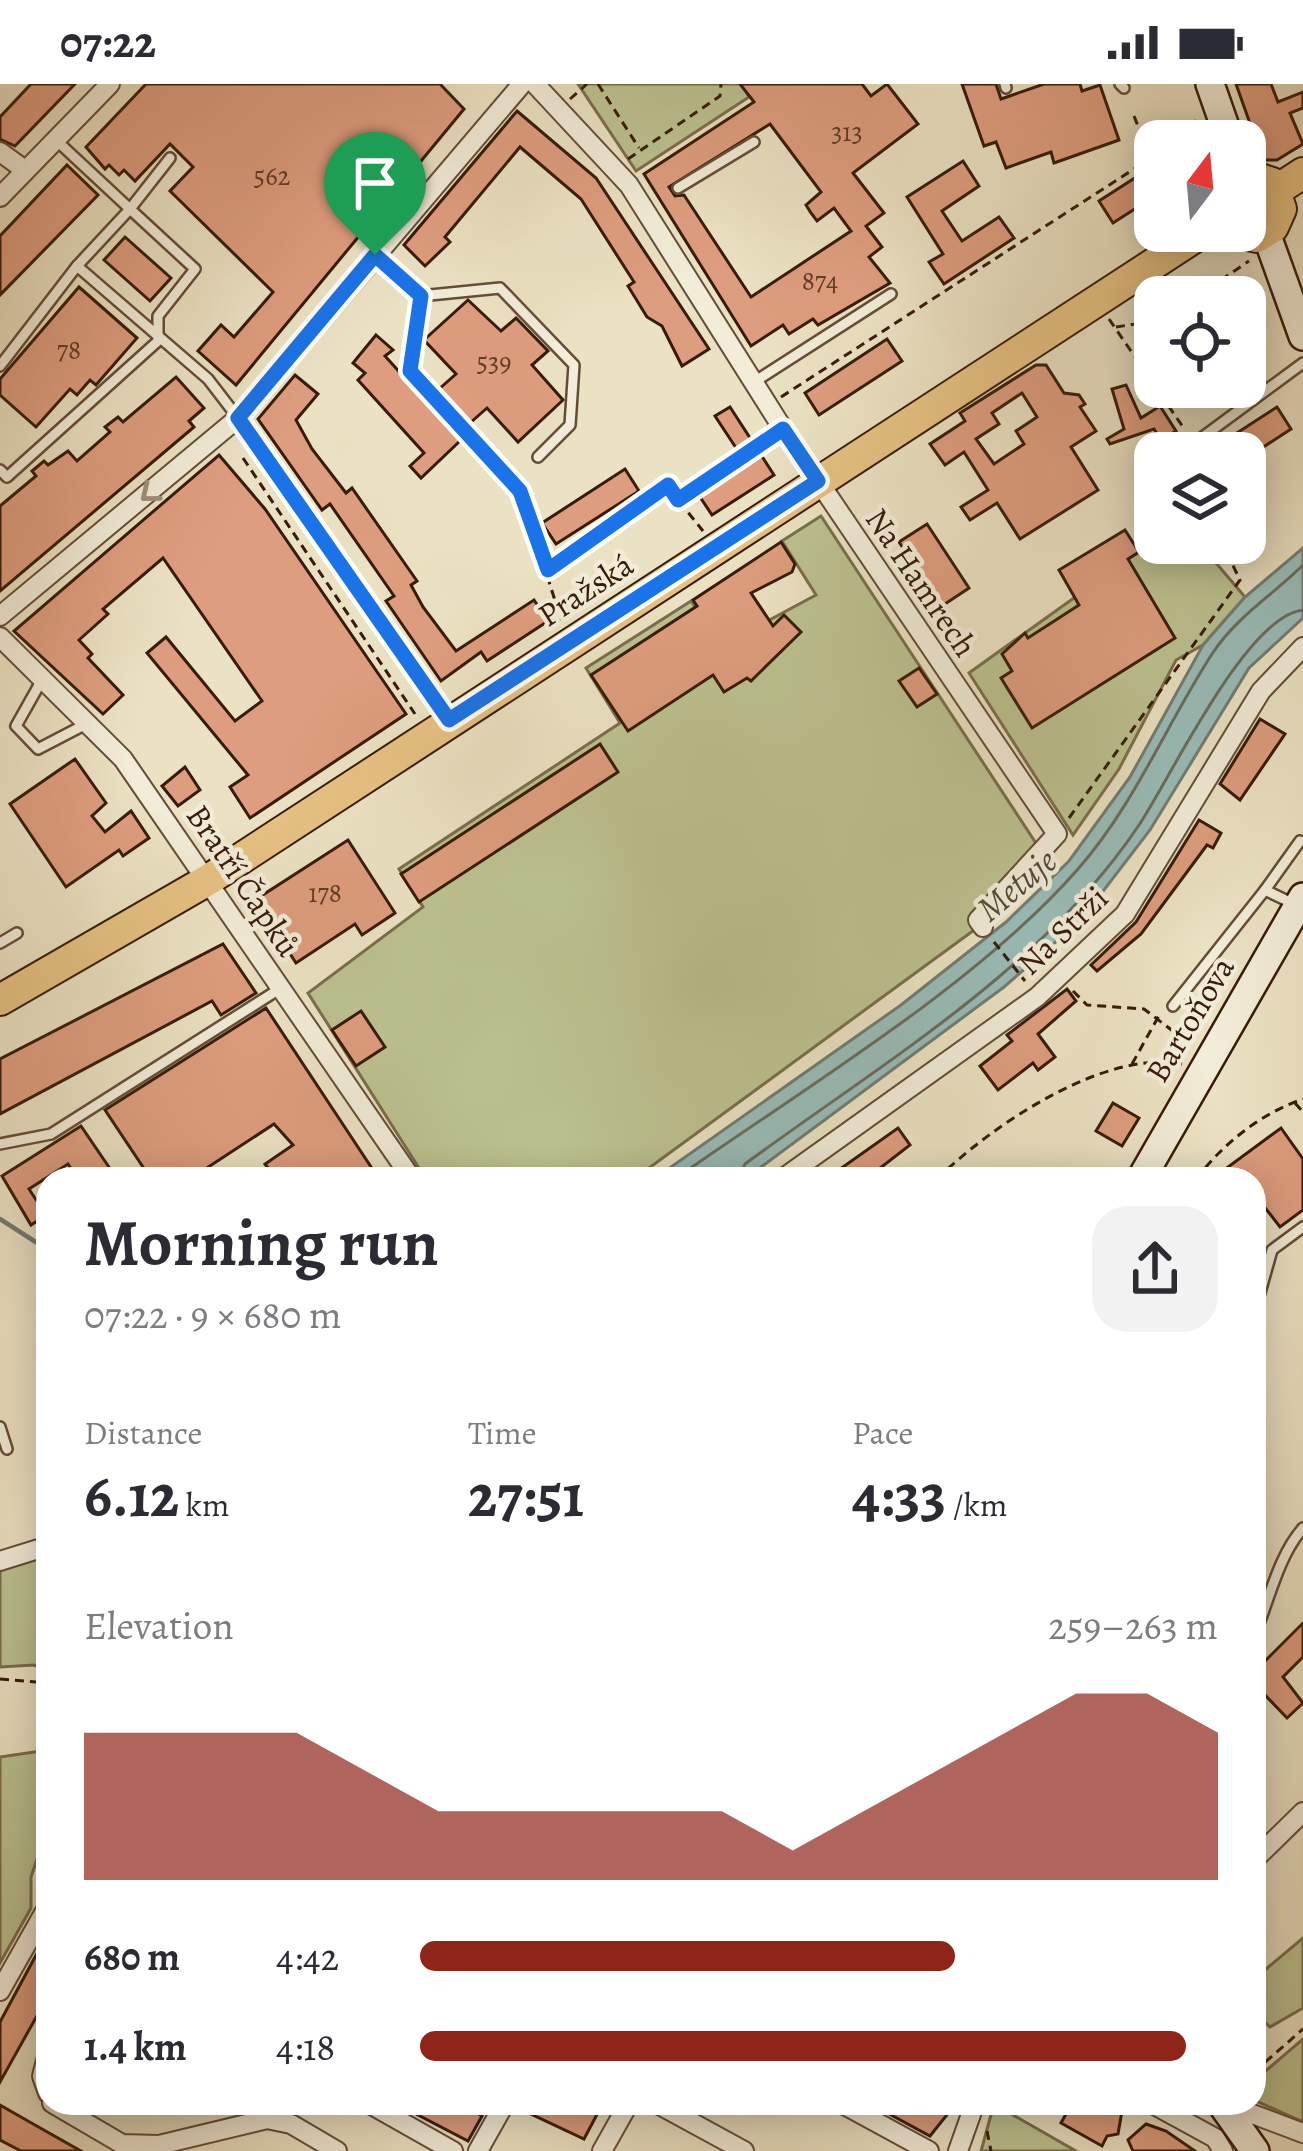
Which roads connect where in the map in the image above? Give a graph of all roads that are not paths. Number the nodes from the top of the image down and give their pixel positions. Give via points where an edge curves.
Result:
1 (110, 84) edge
2 (522, 84) edge
3 (535, 84) edge
4 (1210, 84) edge
5 (1223, 120) edge
6 (57, 141) junction
7 (754, 142) dead end
8 (0, 152) edge
9 (170, 158) dead end
10 (25, 170) junction
11 (1290, 182) edge
12 (678, 188) dead end
13 (0, 197) edge
14 (130, 209) junction
15 (1266, 235) edge
16 (1172, 252) edge
17 (1263, 252) edge
18 (375, 255) junction
19 (77, 266) junction
20 (891, 294) dead end
21 (421, 296) junction
22 (1303, 336) edge
23 (158, 340) junction
24 (1303, 363) edge
25 (0, 366) edge
26 (753, 382) junction
27 (238, 418) junction
28 (1208, 432) edge
29 (538, 457) dead end
30 (0, 470) edge
31 (818, 481) junction
32 (520, 491) road end
33 (0, 616) edge
34 (0, 637) edge
35 (1303, 647) edge
36 (43, 678) junction
37 (449, 720) junction
38 (88, 724) junction
39 (1300, 841) dead end
40 (208, 880) junction
41 (1264, 890) junction
42 (1301, 905) edge
43 (986, 931) road end
44 (17, 933) dead end
45 (0, 943) edge
46 (281, 988) junction
47 (0, 1000) edge
48 (1173, 1006) road end
49 (0, 1144) edge
50 (404, 1167) edge
51 (799, 1167) edge
52 (1148, 1167) edge
53 (1303, 1227) edge
54 (1266, 1271) edge
55 (0, 1427) edge
56 (7, 1449) dead end
57 (1303, 1528) edge
58 (36, 1550) edge
59 (0, 1561) edge
60 (1266, 1609) edge
61 (1303, 1812) edge
62 (1266, 1848) edge
63 (36, 1927) edge
64 (0, 1990) edge
65 (71, 2115) edge
66 (389, 2115) edge
67 (499, 2115) edge
68 (622, 2115) edge
69 (678, 2115) edge
70 (863, 2115) edge
71 (971, 2115) edge
72 (1173, 2115) edge
73 (1230, 2115) edge
74 (1254, 2115) edge
75 (1303, 2133) edge
76 (123, 2147) edge
77 (337, 2151) edge
78 (453, 2151) edge
79 (478, 2151) edge
80 (602, 2151) edge
81 (744, 2151) edge
82 (928, 2151) edge
83 (958, 2151) edge
84 (1222, 2151) edge
85 (1255, 2151) edge

1 - 6 street
2 - 18 street
3 - 26 street, Na Hamrech via 652,207
4 - 5 street
6 - 10 street
6 - 14 lane
7 - 12 lane
8 - 10 street
9 - 14 lane
10 - 13 street
11 - 15 main road
14 - 19 lane
14 - 23 lane via 196,269 158,316
16 - 31 main road, Pražská
17 - 22 street
18 - 21 lane
18 - 27 street
19 - 23 lane
19 - 25 lane
20 - 26 lane
21 - 29 lane via 500,288 574,365 570,425
21 - 32 lane via 410,371
23 - 27 lane via 208,379
23 - 30 lane via 7,477
24 - 28 lane
26 - 31 street, Na Hamrech
27 -> 33 street
27 - 37 street
31 - 37 main road, Pražská
31 - 43 street, Na Hamrech via 1057,834 978,920
34 - 36 street, Bratří Čapků
35 - 51 street, Na Strži via 1261,691 1125,914 1060,977
36 - 38 street, Bratří Čapků
36 - 38 lane via 16,726 38,749
37 - 40 main road, Pražská
38 - 40 street, Bratří Čapků via 123,759
39 - 41 lane
40 - 46 street, Bratří Čapků
40 - 47 main road, Pražská
41 - 42 lane
41 - 48 lane
42 - 52 street, Bartoňova
44 - 45 lane
46 - 49 lane via 51,1134
46 - 50 street, Bratří Čapků
53 - 54 lane via 1272,1250
55 - 56 lane
57 - 60 lane via 1285,1549
58 - 59 street
61 - 62 street
63 - 64 street
65 - 76 street
66 - 78 street
67 - 79 street
68 - 80 street
69 - 81 street
70 - 82 street
71 - 83 street
72 - 84 street via 1216,2138
73 - 85 street
74 - 75 street
76 - 77 street via 267,2119

